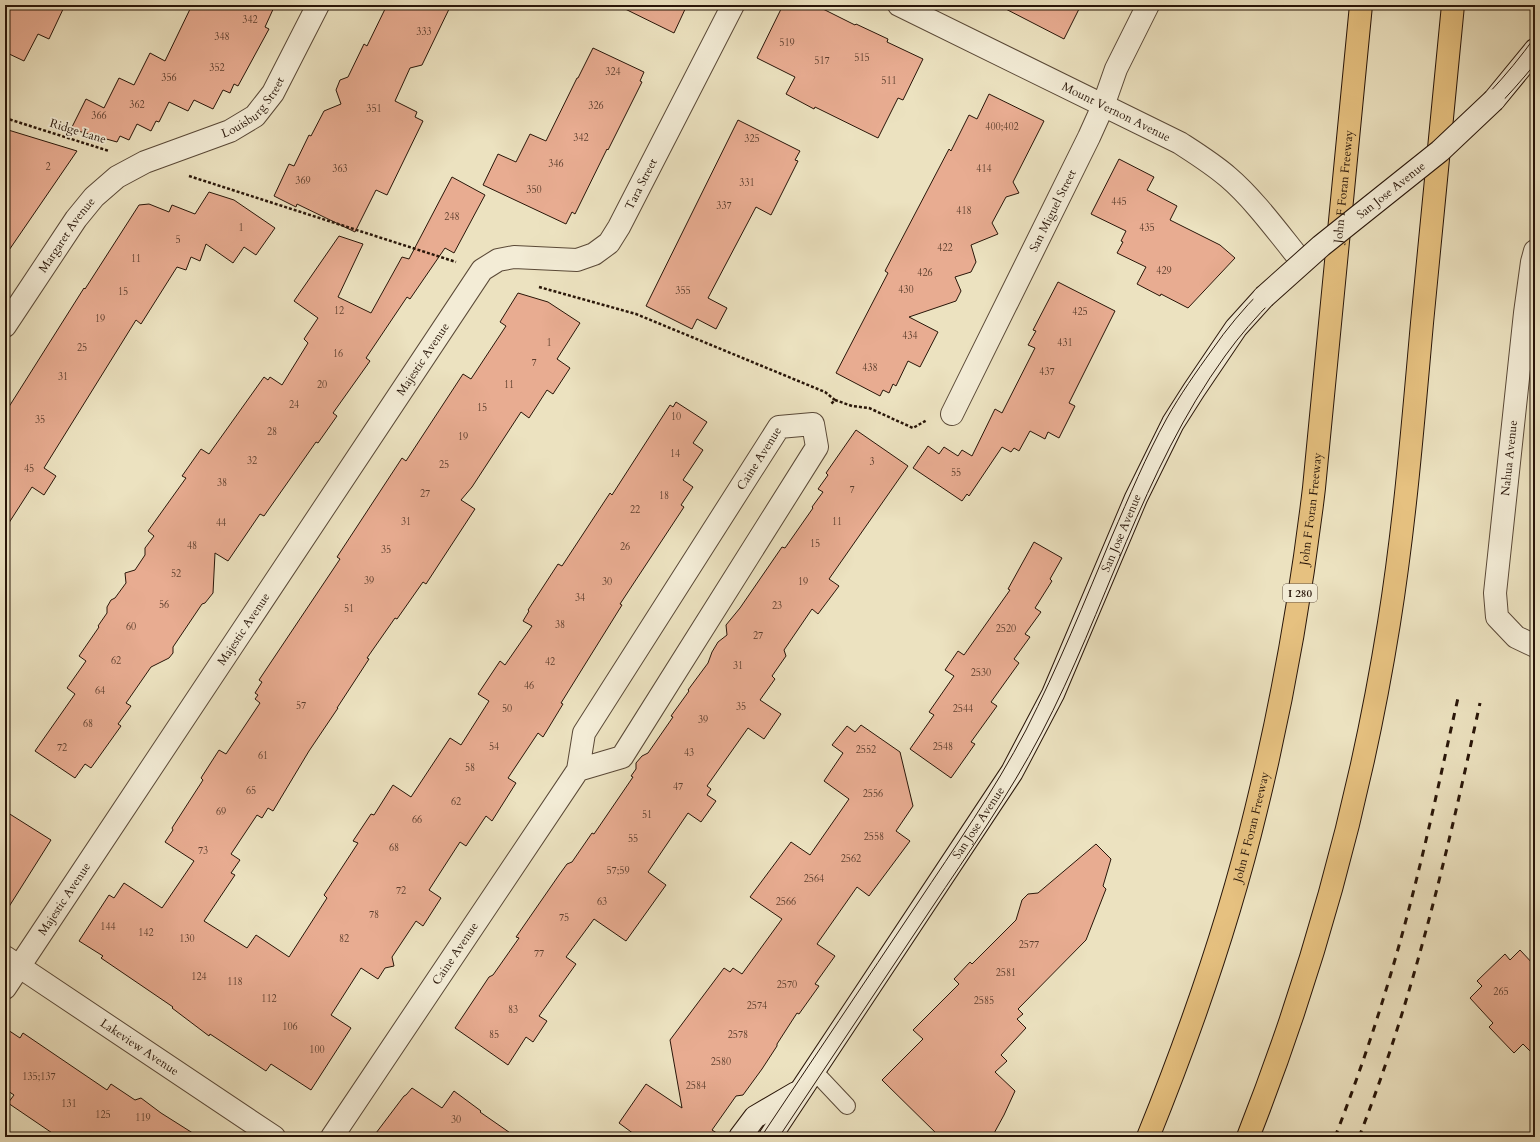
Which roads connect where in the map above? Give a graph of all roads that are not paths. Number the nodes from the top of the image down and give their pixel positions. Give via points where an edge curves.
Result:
1 (318, 5) edge
2 (732, 5) edge
3 (899, 5) edge
4 (1148, 5) edge
5 (1358, 5) edge
6 (1361, 5) edge
7 (1453, 5) edge
8 (1457, 5) edge
9 (1358, 31) junction
10 (1450, 38) junction
11 (1535, 50) edge
12 (1102, 106) junction
13 (145, 162) joint
14 (1535, 251) edge
15 (1302, 262) junction
16 (482, 270) joint
17 (1530, 316) edge
18 (5, 326) edge
19 (952, 414) dead end
20 (1535, 646) edge
21 (578, 770) junction
22 (12, 962) edge
23 (5, 988) edge
24 (814, 1071) junction
25 (801, 1091) junction
26 (847, 1106) dead end
27 (274, 1137) edge
28 (332, 1137) edge
29 (740, 1137) edge
30 (770, 1137) edge
31 (1148, 1137) edge
32 (1248, 1137) edge

1 - 13 street, Louisburg Street via 273,92 255,116 230,131
2 - 16 street, Tara Street via 609,243 594,254 577,260 514,257 498,260
3 - 12 street, Mount Vernon Avenue
4 - 12 street, San Miguel Street via 1116,69
5 - 9 highway
6 - 9 highway, John F Foran Freeway / I 280
7 - 10 highway
8 - 10 highway
9 - 31 highway, John F Foran Freeway / I 280 via 1314,488 1306,553 1284,682 1256,811 1233,894 1200,999
10 - 32 highway via 1406,494 1389,624 1377,690 1350,814 1316,941
11 - 15 street, San Jose Avenue, bridge via 1494,100 1440,151
12 - 15 street, Mount Vernon Avenue via 1180,143 1205,159 1229,178 1248,198
12 - 19 street, San Miguel Street
13 - 18 street, Margaret Avenue via 118,177 94,197 76,219
14 - 17 street, Nahua Avenue via 1532,262
15 - 24 street, San Jose Avenue, bridge via 1236,328 1170,429 1136,498 1053,694 1012,772
16 - 22 street, Majestic Avenue
17 - 20 street, Nahua Avenue via 1495,593 1497,617 1516,637
21 - 21 street, Caine Avenue via 622,757 817,447 813,424 779,427 584,733
21 - 28 street, Caine Avenue
22 - 23 street, Majestic Avenue
22 - 27 street, Lakeview Avenue
24 - 25 street, San Jose Avenue
24 - 26 lane
25 - 29 street, San Jose Avenue via 755,1117
25 - 30 street, San Jose Avenue

